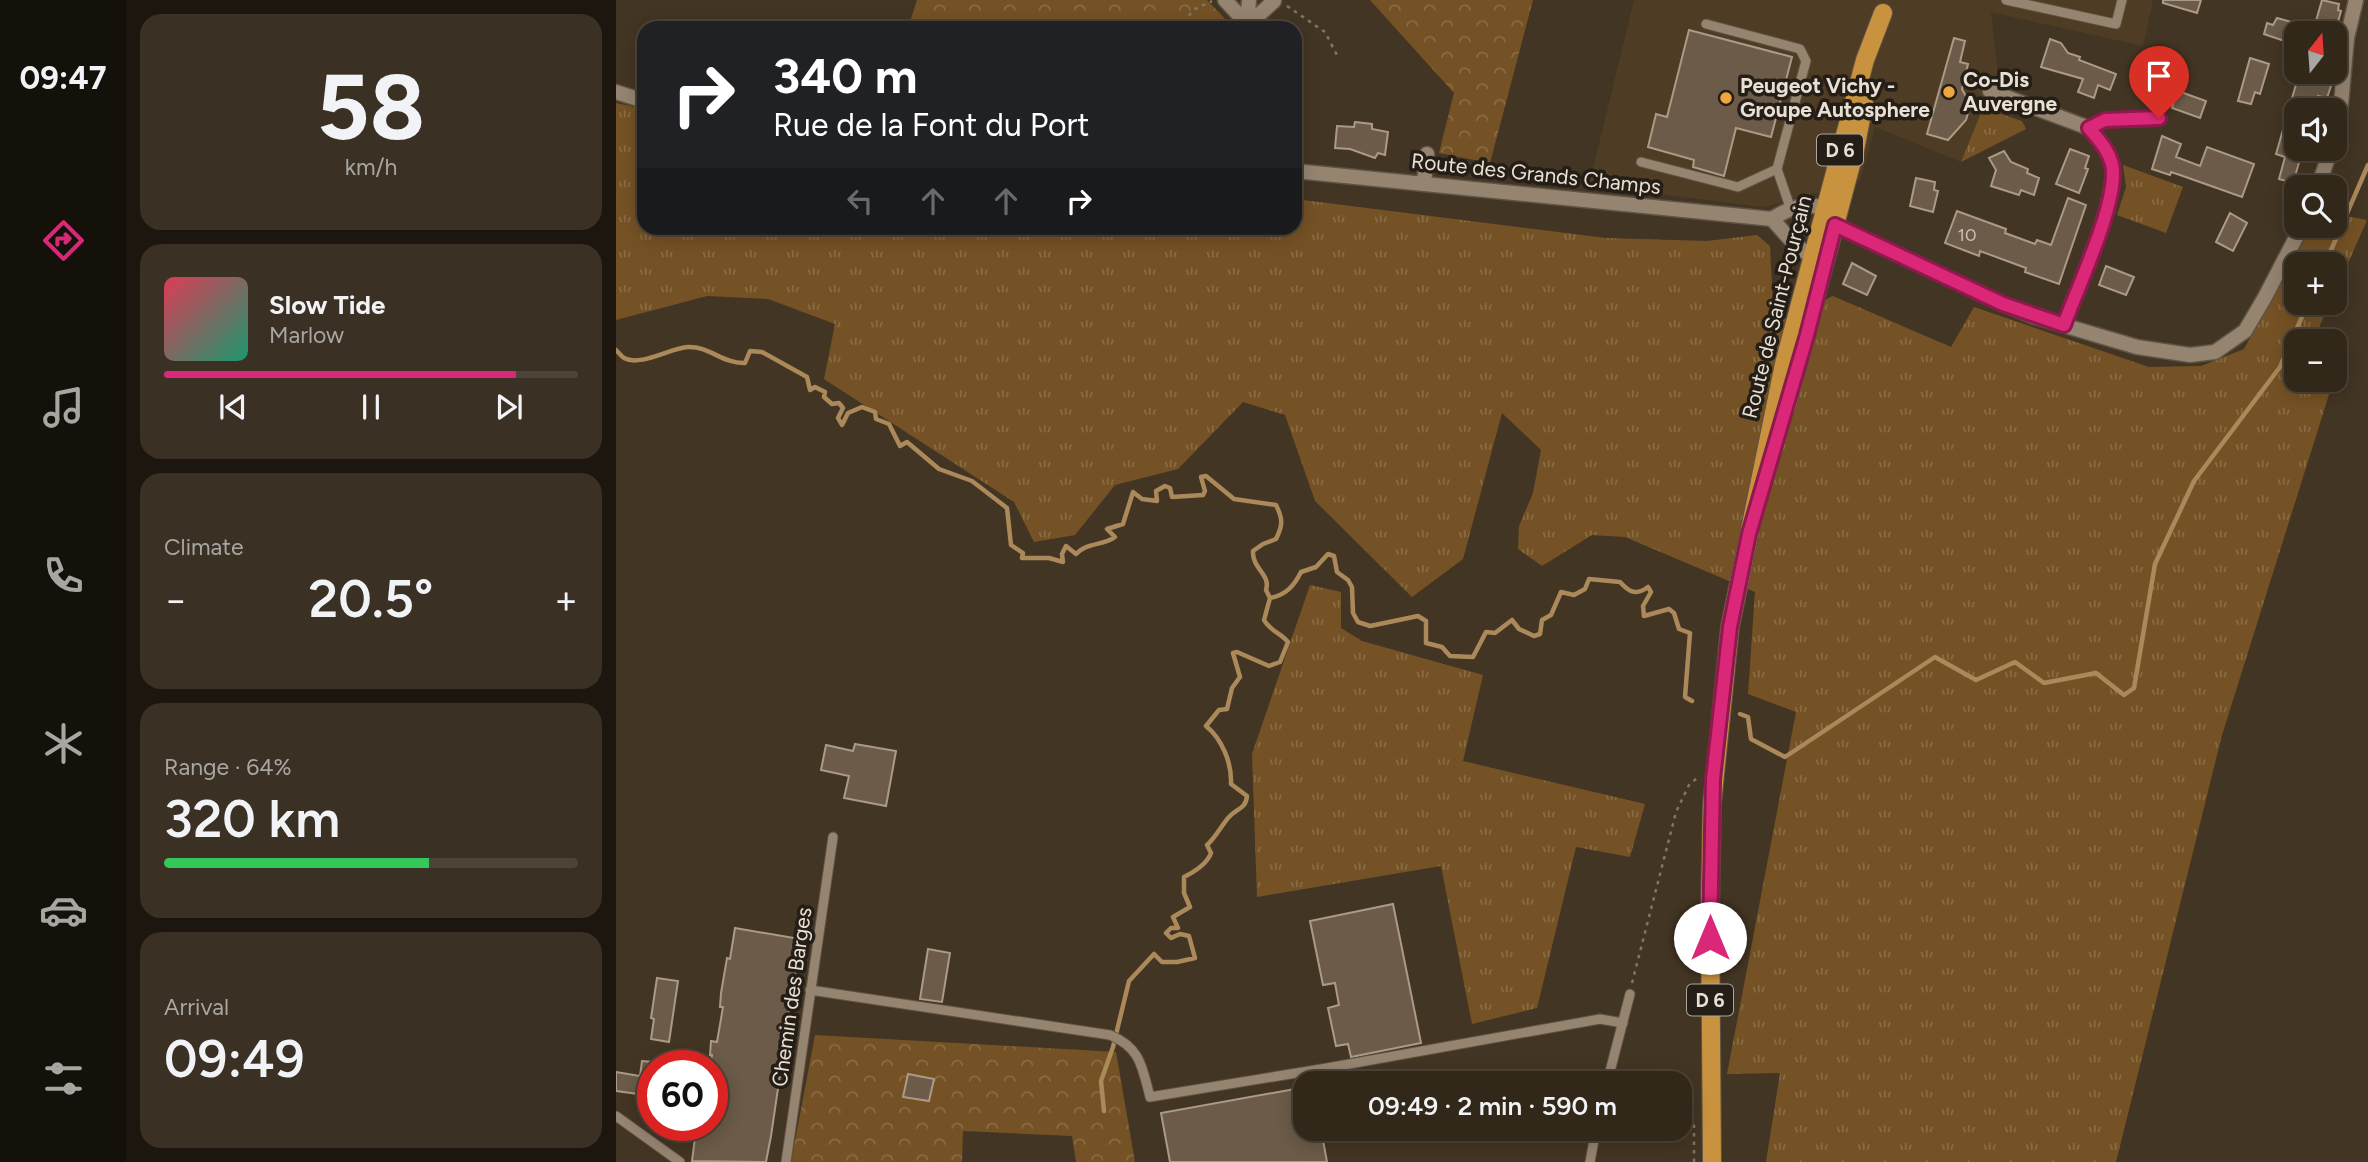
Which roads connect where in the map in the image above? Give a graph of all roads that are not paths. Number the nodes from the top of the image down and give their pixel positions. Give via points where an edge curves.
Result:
1 (1225, 0) edge
2 (1250, 0) edge
3 (2006, 0) edge
4 (2122, 0) edge
5 (2356, 0) edge
6 (1268, 1) edge
7 (1885, 7) edge
8 (1243, 21) edge
9 (1248, 21) edge
10 (1251, 21) edge
11 (1706, 24) dead end
12 (1990, 91) dead end
13 (616, 92) edge
14 (2342, 98) edge
15 (637, 99) edge
16 (2159, 118) dead end
17 (2089, 128) junction
18 (1427, 154) dead end
19 (1642, 162) dead end
20 (1777, 169) junction
21 (1302, 172) edge
22 (1423, 183) junction
23 (1825, 206) junction
24 (1790, 207) junction
25 (1772, 219) junction
26 (1835, 225) junction
27 (2296, 238) edge
28 (1819, 259) junction
29 (2064, 325) junction
30 (833, 837) dead end
31 (810, 990) junction
32 (1630, 994) road end
33 (1623, 1023) junction
34 (1610, 1071) edge
35 (1711, 1091) junction
36 (616, 1115) edge
37 (1594, 1141) edge
38 (680, 1162) edge
39 (786, 1162) edge
40 (1590, 1162) edge
41 (1706, 1162) edge
42 (1712, 1162) edge

1 - 8 street
2 - 9 street
3 - 4 lane via 2116,24
5 - 14 street
6 - 10 street
7 - 23 main road, Route de Saint-Pourçain / D 6 via 1865,60
7 - 26 main road, Route de Saint-Pourçain / D 6
11 - 20 lane via 1800,49 1806,61
12 - 17 street
13 - 15 street
16 - 17 street via 2105,120
17 - 29 street via 2105,146 2112,165 2111,199
18 - 22 street
19 - 20 lane via 1738,187
20 - 24 lane
21 - 22 street, Route des Grands Champs
22 - 25 street, Route des Grands Champs
23 - 24 street
23 - 26 street
23 - 28 main road, Route de Saint-Pourçain / D 6
24 - 25 street
25 - 28 street via 1796,247
26 - 28 main road, Route de Saint-Pourçain / D 6
26 - 29 street via 2003,304
27 - 29 street via 2245,331 2215,352 2190,355 2148,349
28 - 35 main road, Route de Saint-Pourçain / D 6 via 1784,364 1730,627 1713,779
30 - 31 lane, Chemin des Barges
31 - 33 lane via 1110,1035 1125,1041 1137,1054 1150,1097 1600,1019
31 - 39 lane, Chemin des Barges
32 - 33 lane
33 - 34 lane
35 - 41 main road, D 6
35 - 42 main road, D 6
36 - 38 lane
37 - 40 lane

